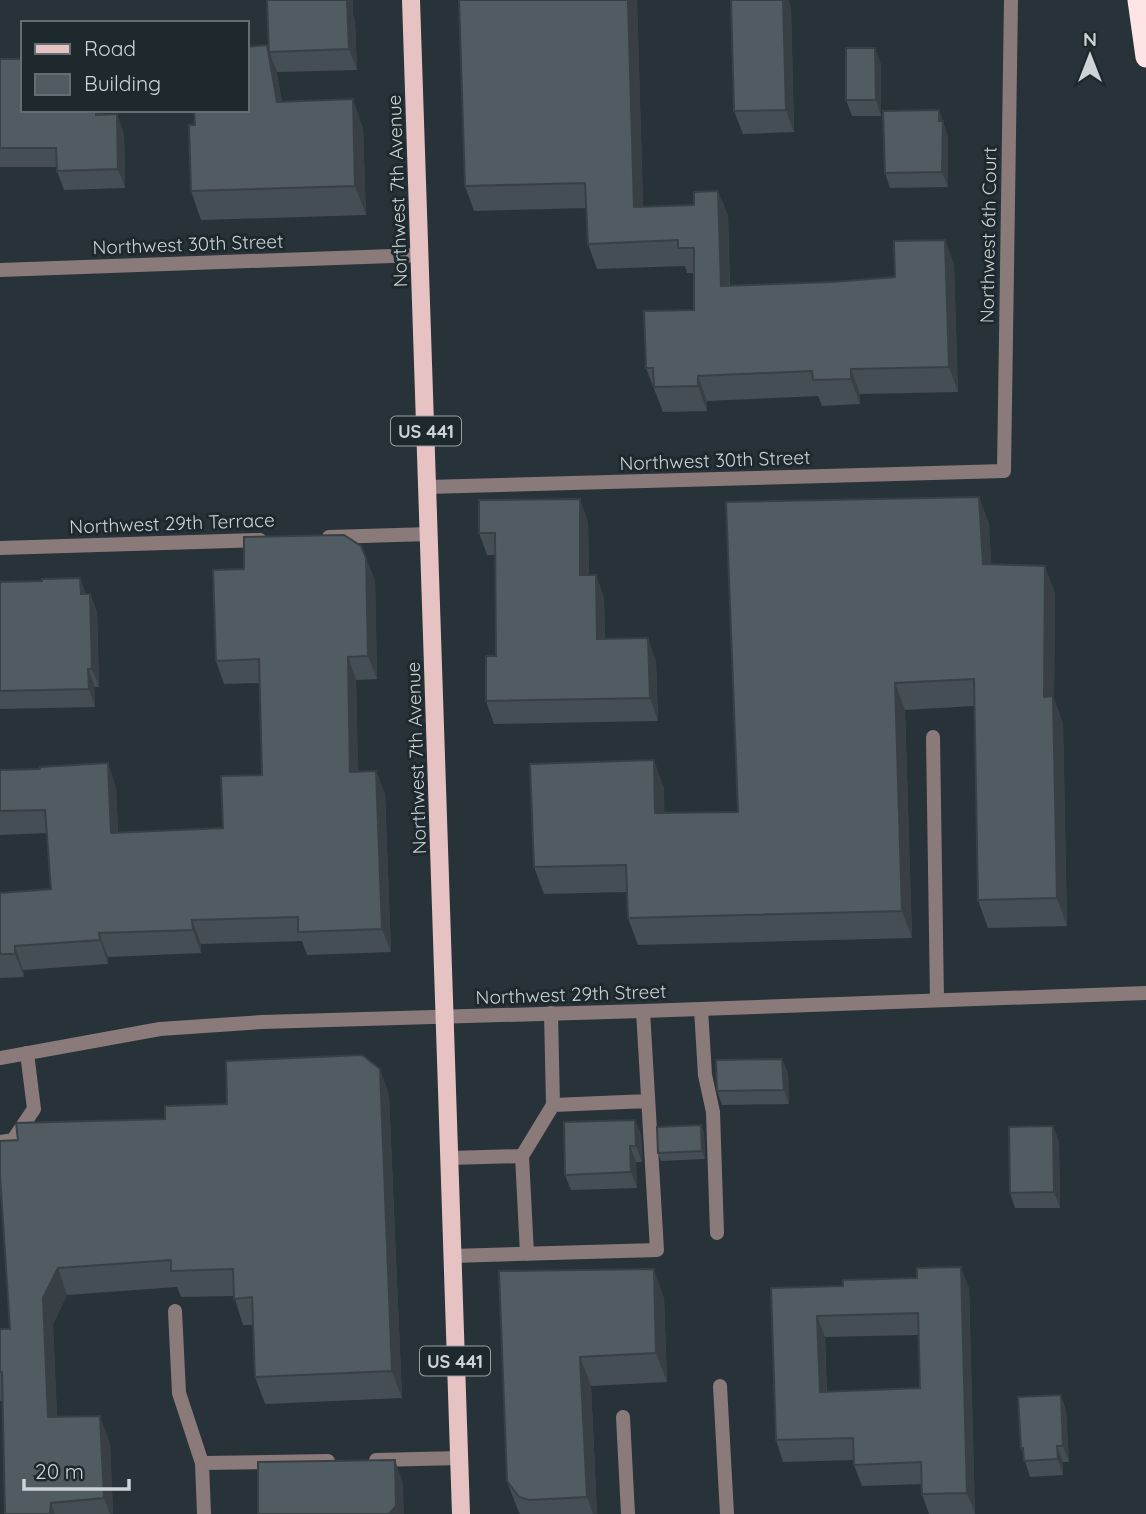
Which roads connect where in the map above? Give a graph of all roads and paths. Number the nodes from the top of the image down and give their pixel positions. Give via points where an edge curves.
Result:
1 (411, 0) edge
2 (1011, 0) edge
3 (1138, 0) edge
4 (1146, 57) edge
5 (420, 255) junction
6 (0, 270) edge
7 (1004, 471) joint
8 (427, 487) junction
9 (430, 534) junction
10 (319, 538) edge
11 (277, 539) edge
12 (0, 548) edge
13 (933, 737) dead end
14 (1146, 993) edge
15 (937, 1000) junction
16 (701, 1009) junction
17 (643, 1011) junction
18 (551, 1013) junction
19 (445, 1017) junction
20 (27, 1053) junction
21 (0, 1058) edge
22 (648, 1101) junction
23 (553, 1105) junction
24 (0, 1142) edge
25 (522, 1156) junction
26 (449, 1158) junction
27 (717, 1233) dead end
28 (527, 1254) junction
29 (451, 1256) junction
30 (175, 1311) dead end
31 (720, 1386) dead end
32 (623, 1417) dead end
33 (458, 1458) junction
34 (202, 1463) junction
35 (204, 1514) edge
36 (461, 1514) edge
37 (628, 1514) edge
38 (727, 1514) edge

1 - 5 main road, Northwest 7th Avenue / US 441
2 - 7 street, Northwest 6th Court
3 - 4 highway
5 - 6 street, Northwest 30th Street
5 - 8 main road, Northwest 7th Avenue / US 441
7 - 8 street, Northwest 30th Street
8 - 9 main road, Northwest 7th Avenue / US 441
9 - 10 street
9 - 19 main road, Northwest 7th Avenue / US 441
11 - 12 street, Northwest 29th Terrace
13 - 15 street
14 - 15 street, Northwest 29th Street
15 - 16 street, Northwest 29th Street
16 - 17 street, Northwest 29th Street
16 - 27 street via 705,1075 713,1112
17 - 18 street, Northwest 29th Street
17 - 22 street
18 - 19 street, Northwest 29th Street
18 - 23 street
19 - 20 street, Northwest 29th Street via 160,1029
19 - 26 main road, Northwest 7th Avenue / US 441
20 - 21 street, Northwest 29th Street
20 - 24 street via 34,1109 13,1140
22 - 23 street
22 - 28 street via 657,1250
23 - 25 street
25 - 26 street
25 - 28 street
26 - 29 main road, Northwest 7th Avenue / US 441
28 - 29 street
29 - 33 main road, Northwest 7th Avenue / US 441
30 - 34 street via 178,1393
31 - 38 street
32 - 37 street
33 - 34 street
33 - 36 main road, Northwest 7th Avenue / US 441
34 - 35 street

